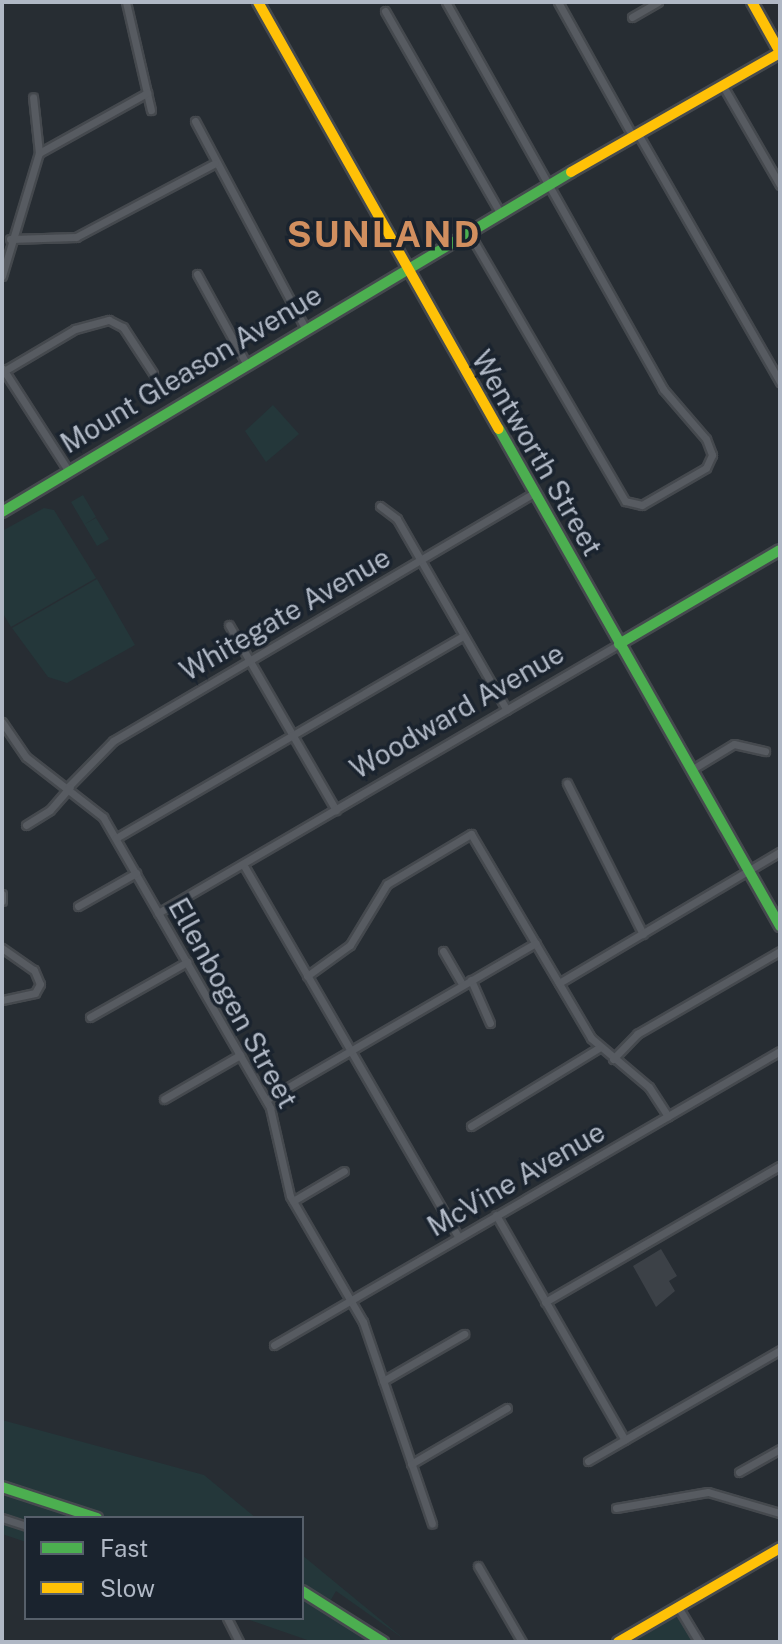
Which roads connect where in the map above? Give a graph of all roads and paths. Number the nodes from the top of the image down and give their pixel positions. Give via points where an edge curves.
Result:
1 (126, 2) edge
2 (258, 2) edge
3 (446, 2) edge
4 (558, 2) edge
5 (658, 2) edge
6 (752, 2) edge
7 (385, 11) dead end
8 (632, 17) dead end
9 (780, 53) edge
10 (723, 86) junction
11 (147, 93) junction
12 (33, 97) dead end
13 (151, 110) dead end
14 (195, 121) dead end
15 (635, 136) junction
16 (39, 153) junction
17 (215, 163) junction
18 (780, 185) edge
19 (547, 186) junction
20 (500, 213) junction
21 (468, 231) junction
22 (10, 239) junction
23 (404, 268) junction
24 (197, 274) dead end
25 (2, 276) edge
26 (305, 328) junction
27 (247, 365) junction
28 (3, 369) edge
29 (153, 373) dead end
30 (780, 382) edge
31 (69, 472) junction
32 (533, 494) junction
33 (380, 506) dead end
34 (2, 512) edge
35 (780, 550) edge
36 (420, 561) junction
37 (229, 625) dead end
38 (463, 636) junction
39 (619, 644) junction
40 (249, 660) junction
41 (507, 710) junction
42 (2, 722) edge
43 (293, 735) junction
44 (765, 751) dead end
45 (691, 770) junction
46 (567, 783) dead end
47 (70, 787) junction
48 (336, 810) junction
49 (26, 825) dead end
50 (116, 838) junction
51 (780, 852) edge
52 (243, 864) junction
53 (748, 871) junction
54 (136, 873) junction
55 (2, 894) edge
56 (2, 901) edge
57 (78, 906) dead end
58 (158, 913) junction
59 (780, 926) edge
60 (643, 934) junction
61 (536, 943) junction
62 (2, 948) edge
63 (443, 951) dead end
64 (780, 951) edge
65 (187, 962) junction
66 (307, 976) junction
67 (471, 980) junction
68 (559, 983) junction
69 (463, 985) junction
70 (2, 1000) edge
71 (90, 1017) dead end
72 (490, 1023) dead end
73 (599, 1048) junction
74 (351, 1051) junction
75 (780, 1051) edge
76 (240, 1055) junction
77 (613, 1059) junction
78 (164, 1099) dead end
79 (266, 1100) junction
80 (668, 1116) junction
81 (471, 1126) dead end
82 (780, 1166) edge
83 (344, 1171) dead end
84 (293, 1201) junction
85 (496, 1215) junction
86 (458, 1237) junction
87 (350, 1300) junction
88 (545, 1302) junction
89 (464, 1334) dead end
90 (274, 1345) dead end
91 (780, 1350) edge
92 (383, 1381) junction
93 (507, 1408) dead end
94 (625, 1440) junction
95 (780, 1449) edge
96 (588, 1461) dead end
97 (411, 1464) junction
98 (739, 1472) dead end
99 (2, 1487) edge
100 (616, 1508) dead end
101 (780, 1513) edge
102 (91, 1516) edge
103 (2, 1518) edge
104 (432, 1524) dead end
105 (24, 1525) edge
106 (780, 1548) edge
107 (478, 1566) dead end
108 (304, 1592) edge
109 (678, 1607) junction
110 (228, 1620) edge
111 (239, 1642) edge
112 (383, 1642) edge
113 (522, 1642) edge
114 (618, 1642) edge
115 (699, 1642) edge

1 - 11 street
2 - 23 street, Wentworth Street
3 - 19 street
4 - 15 street
5 - 8 street
6 - 9 street
7 - 20 street
9 - 10 street, Mount Gleason Avenue
10 - 15 street, Mount Gleason Avenue
10 - 18 street
11 - 13 street
11 - 16 street
12 - 16 street
14 - 17 street
15 - 19 street, Mount Gleason Avenue
15 - 30 street
16 - 22 street
17 - 22 street via 76,237
17 - 26 street
19 - 20 street, Mount Gleason Avenue
19 - 21 street via 663,389 699,427 711,459 703,471 645,504 631,505
20 - 21 street, Mount Gleason Avenue
21 - 23 street, Mount Gleason Avenue
22 - 25 street
23 - 26 street, Mount Gleason Avenue
23 - 32 street, Wentworth Street
24 - 27 street
26 - 27 street, Mount Gleason Avenue
27 - 31 street, Mount Gleason Avenue
28 - 29 street via 75,329 109,320 123,327
28 - 31 street
31 - 34 street, Mount Gleason Avenue
32 - 36 street, Whitegate Avenue
32 - 39 street, Wentworth Street
33 - 36 street via 397,519
35 - 39 street, Woodward Avenue
36 - 38 street
36 - 40 street, Whitegate Avenue
37 - 40 street
38 - 41 street
38 - 43 street
39 - 41 street, Woodward Avenue
39 - 45 street, Wentworth Street
40 - 43 street
40 - 47 street, Whitegate Avenue via 113,741
41 - 48 street, Woodward Avenue
42 - 47 street, Ellenbogen Street via 26,757
43 - 48 street
43 - 50 street
44 - 45 street via 734,744
45 - 53 street, Wentworth Street
46 - 60 street
47 - 49 street, Whitegate Avenue
47 - 50 street, Ellenbogen Street via 96,809
48 - 52 street, Woodward Avenue
50 - 54 street, Ellenbogen Street
51 - 53 street
52 - 58 street, Woodward Avenue
52 - 66 street
53 - 59 street, Wentworth Street
53 - 60 street
54 - 57 street
54 - 58 street, Ellenbogen Street
55 - 56 street
58 - 65 street, Ellenbogen Street
60 - 68 street
61 - 66 street via 471,834 387,884 350,945
61 - 67 street
61 - 68 street
62 - 70 street via 34,970 40,984 35,993
63 - 69 street
64 - 77 street via 637,1034
65 - 71 street
65 - 76 street, Ellenbogen Street
66 - 74 street
67 - 69 street
67 - 72 street
68 - 73 street
69 - 74 street
73 - 77 street
73 - 81 street
74 - 79 street
74 - 86 street
75 - 80 street, McVine Avenue
76 - 78 street
76 - 79 street, Ellenbogen Street
77 - 80 street via 649,1087
79 - 84 street, Ellenbogen Street
80 - 85 street, McVine Avenue
82 - 88 street
83 - 84 street
84 - 87 street, Ellenbogen Street
85 - 86 street, McVine Avenue
85 - 88 street
86 - 87 street, McVine Avenue
87 - 90 street, McVine Avenue
87 - 92 street, Ellenbogen Street
88 - 94 street
89 - 92 street
91 - 94 street
92 - 97 street, Ellenbogen Street
93 - 97 street
94 - 96 street
95 - 98 street
97 - 104 street, Ellenbogen Street
99 - 102 street
100 - 101 street via 708,1492
103 - 105 street
106 - 109 street
107 - 113 street
108 - 112 street
109 - 114 street
109 - 115 street
110 - 111 street

